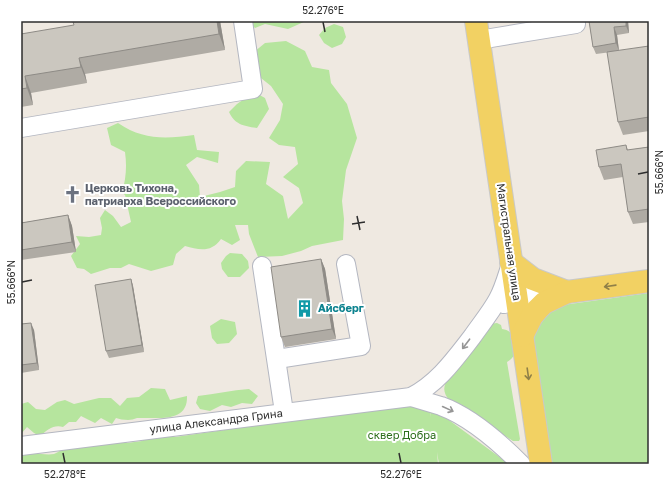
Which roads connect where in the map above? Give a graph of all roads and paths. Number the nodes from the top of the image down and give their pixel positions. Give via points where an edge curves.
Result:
1 (243, 21) edge
2 (576, 24) dead end
3 (477, 30) edge
4 (21, 128) edge
5 (511, 262) junction
6 (346, 264) dead end
7 (262, 266) dead end
8 (649, 281) edge
9 (567, 292) junction
10 (517, 298) junction
11 (478, 328) junction
12 (522, 336) junction
13 (277, 359) junction
14 (411, 397) junction
15 (284, 412) junction
16 (21, 446) edge
17 (521, 464) edge
18 (541, 464) edge

1 - 4 street via 253,89
2 - 3 street
3 - 5 main road, Магистральная улица
5 - 9 main road via 533,279
5 - 10 main road, Магистральная улица
5 - 11 street via 506,283
6 - 13 street via 361,346
7 - 13 street
8 -> 9 main road
9 - 10 street
9 - 12 main road via 544,303 532,316
10 - 11 street via 502,304
10 - 12 main road, Магистральная улица
11 -> 14 street via 448,368
12 -> 18 main road, Магистральная улица
13 - 15 street
14 - 15 street, улица Александра Грина
14 -> 17 street via 459,414 492,436
15 - 16 street, улица Александра Грина

